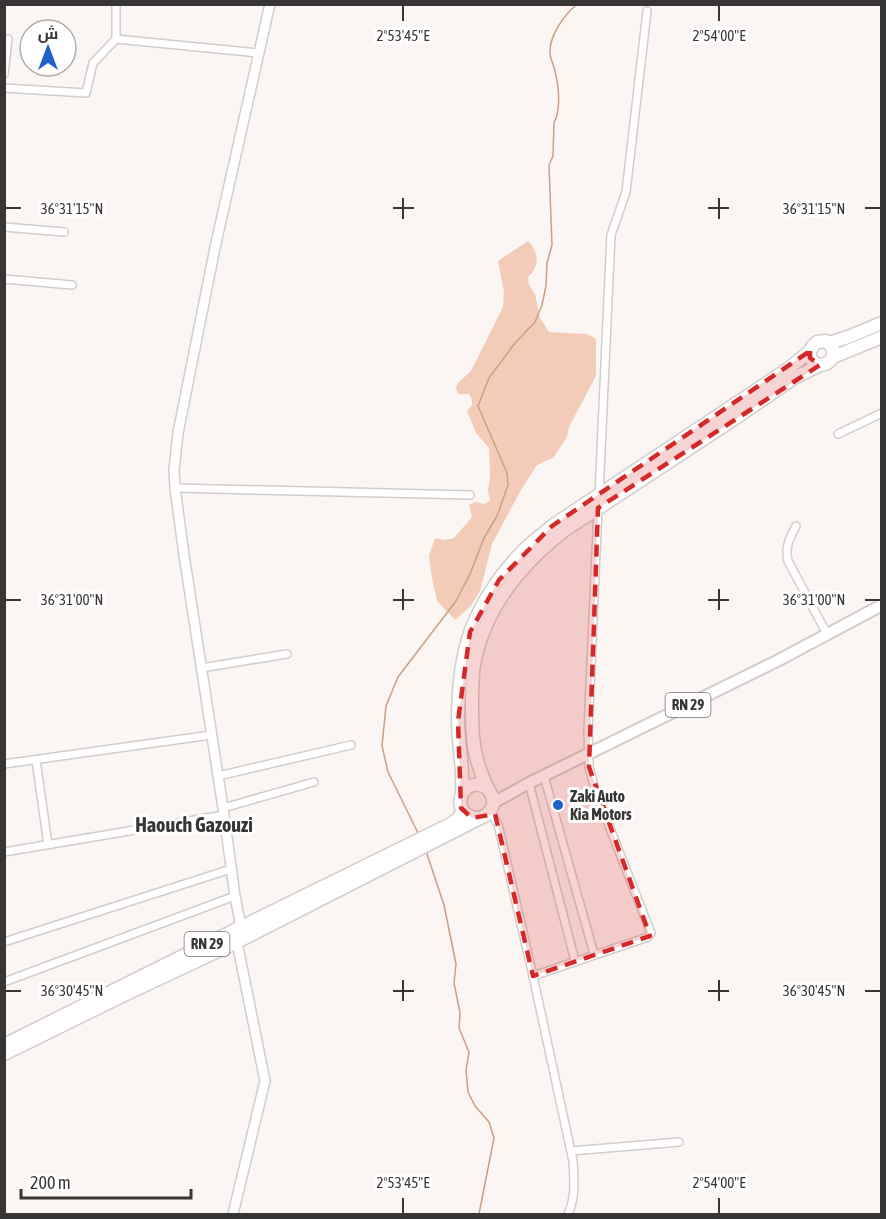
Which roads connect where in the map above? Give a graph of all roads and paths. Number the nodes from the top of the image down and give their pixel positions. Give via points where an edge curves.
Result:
1 (116, 4) edge
2 (270, 4) edge
3 (647, 11) dead end
4 (8, 39) dead end
5 (116, 39) junction
6 (258, 53) junction
7 (4, 74) edge
8 (4, 88) edge
9 (4, 227) edge
10 (64, 232) dead end
11 (4, 279) edge
12 (72, 285) dead end
13 (882, 323) edge
14 (882, 337) edge
15 (829, 343) junction
16 (810, 351) junction
17 (833, 357) junction
18 (820, 365) junction
19 (882, 413) edge
20 (838, 434) dead end
21 (175, 488) junction
22 (599, 494) junction
23 (470, 495) dead end
24 (598, 508) junction
25 (796, 526) dead end
26 (882, 605) edge
27 (827, 634) junction
28 (287, 654) dead end
29 (201, 668) junction
30 (211, 735) junction
31 (351, 745) dead end
32 (588, 755) junction
33 (36, 759) junction
34 (4, 764) edge
35 (218, 776) junction
36 (544, 776) junction
37 (314, 782) dead end
38 (529, 783) junction
39 (488, 789) junction
40 (462, 793) junction
41 (463, 811) junction
42 (487, 811) junction
43 (224, 812) junction
44 (429, 839) junction
45 (48, 845) junction
46 (413, 847) junction
47 (4, 852) edge
48 (231, 869) junction
49 (235, 896) junction
50 (241, 927) junction
51 (4, 942) edge
52 (237, 942) junction
53 (594, 954) junction
54 (575, 961) junction
55 (533, 976) junction
56 (4, 982) edge
57 (4, 1045) edge
58 (4, 1054) edge
59 (679, 1142) dead end
60 (571, 1151) junction
61 (232, 1215) edge
62 (568, 1215) edge

1 - 5 street
2 - 6 street
3 - 22 street via 626,192 611,235
4 - 7 street
5 - 6 street
5 - 8 street via 93,63 86,93
6 - 21 street via 178,433
9 - 10 street
11 - 12 street
13 - 15 highway
14 - 17 highway
15 - 16 highway via 817,342
15 - 17 highway
16 - 18 highway via 812,360
16 - 22 highway
17 - 18 highway
18 - 24 highway via 794,378
19 - 20 street
21 - 23 street
21 - 29 street
22 - 40 highway via 526,548 499,580 470,632 459,696
24 - 32 street
24 - 39 highway via 543,547 524,567 506,589 484,633 474,663 472,730 476,758
25 - 27 street via 786,550 788,561
26 - 27 main road, RN 29
27 - 32 main road, RN 29
28 - 29 street
29 - 30 street
30 - 33 street
30 - 35 street
31 - 35 street
32 - 36 main road, RN 29
32 - 53 street via 595,790 651,931 648,937
33 - 34 street
33 - 45 street
35 - 43 street
36 - 38 main road, RN 29
36 - 53 street
37 - 43 street
38 - 42 main road, RN 29
38 - 54 street
39 - 40 highway via 474,785
39 - 42 highway via 492,795
40 - 41 highway
41 - 42 highway via 472,818
41 - 44 highway, RN 29 via 455,822
42 - 44 highway
42 - 55 street via 498,824
43 - 45 street
43 - 48 street
44 - 46 highway, RN 29
45 - 47 street
46 - 50 highway, RN 29
46 - 52 highway
48 - 49 street
48 - 51 street
49 - 50 street
49 - 56 street
50 - 57 highway, RN 29
52 - 58 highway
52 - 61 street via 265,1081
53 - 54 street
54 - 55 street
55 - 60 street
59 - 60 street
60 - 62 street via 574,1187

